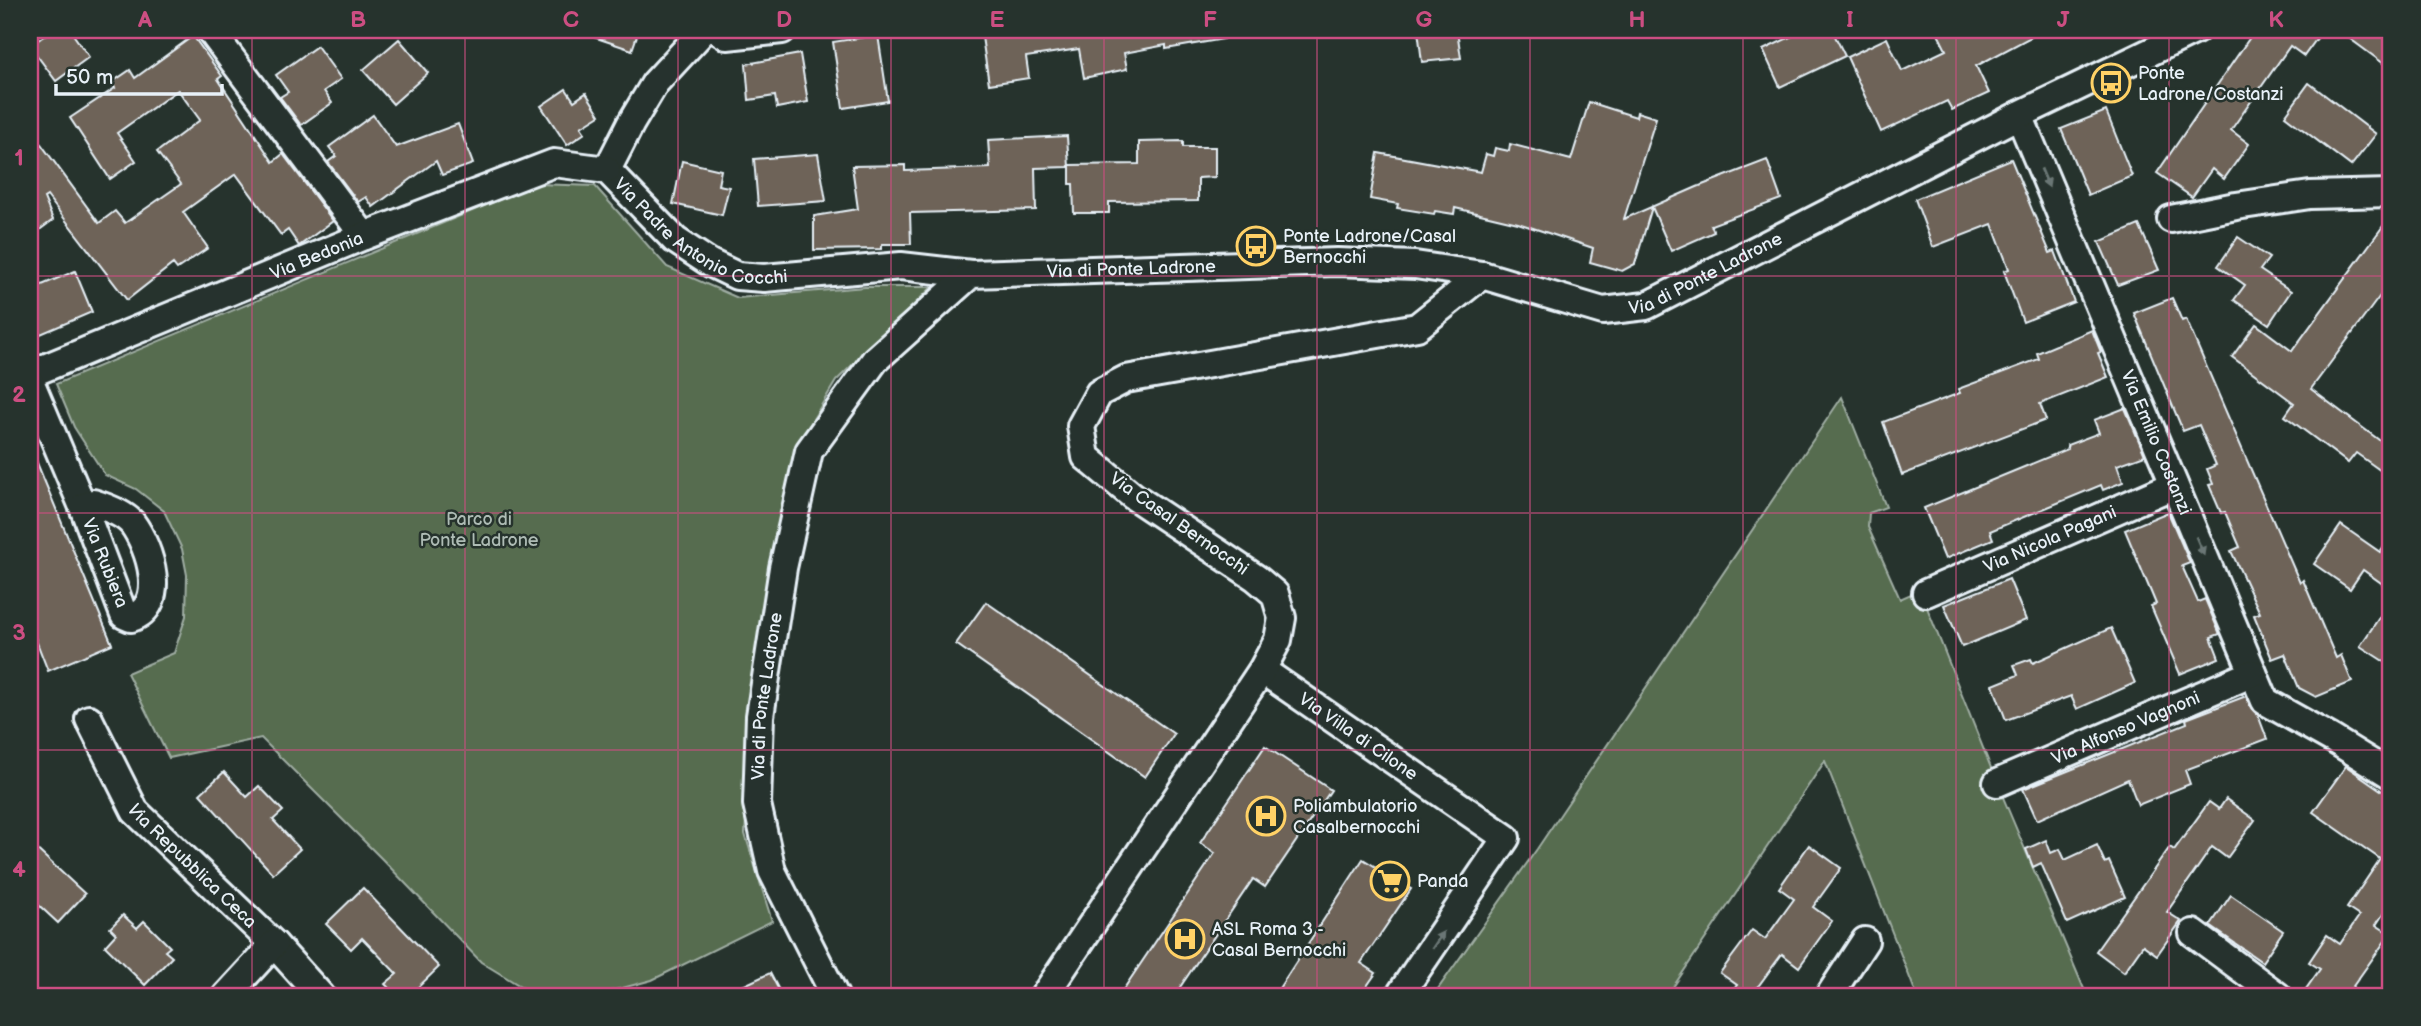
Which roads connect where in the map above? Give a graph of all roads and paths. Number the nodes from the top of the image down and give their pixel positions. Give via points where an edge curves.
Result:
1 (210, 30) edge
2 (704, 30) edge
3 (717, 30) edge
4 (782, 30) edge
5 (2196, 30) edge
6 (2019, 115) junction
7 (607, 170) junction
8 (2391, 193) edge
9 (2171, 219) dead end
10 (364, 236) junction
11 (971, 274) junction
12 (1482, 275) junction
13 (30, 374) edge
14 (30, 381) edge
15 (2174, 485) junction
16 (83, 507) dead end
17 (1926, 593) dead end
18 (1262, 670) junction
19 (2253, 673) junction
20 (89, 719) dead end
21 (2390, 771) edge
22 (1997, 783) dead end
23 (2193, 933) dead end
24 (1865, 941) dead end
25 (274, 944) junction
26 (226, 996) edge
27 (321, 996) edge
28 (835, 996) edge
29 (1044, 996) edge
30 (1399, 996) edge
31 (1829, 996) edge
32 (2278, 996) edge

1 - 10 street
2 - 7 street, Via Padre Antonio Cocchi via 655,83
3 - 4 street via 727,36
5 - 6 street, Via di Ponte Ladrone
6 - 12 street, Via di Ponte Ladrone via 1646,306 1603,311
6 -> 15 street, Via Emilio Costanzi
7 - 10 street, Via Bedonia via 554,163
7 - 11 street, Via Padre Antonio Cocchi via 675,240 737,276 901,267
8 - 9 street via 2310,195
10 - 13 street, Via Bedonia
11 - 12 street, Via di Ponte Ladrone via 1337,262 1415,265
11 - 28 street, Via di Ponte Ladrone via 875,360 809,451 783,568 760,716 757,804 772,871
12 - 18 street, Via Casal Bernocchi via 1417,327 1126,379 1099,393 1081,426 1086,457 1133,496 1275,594 1282,618 1278,640
14 - 16 street, Via Rubiera
15 - 17 street, Via Nicola Pagani
15 -> 19 street, Via Emilio Costanzi
18 - 29 street, Via Casal Bernocchi
30 -> 18 street, Via Villa di Cilone via 1506,838
19 - 21 street, Via Emilio Costanzi via 2265,701
19 - 22 street, Via Alfonso Vagnoni
20 - 25 street, Via Repubblica Ceca via 135,811
23 - 32 street
24 - 31 street
25 - 26 street
25 - 27 street, Via Repubblica Ceca

